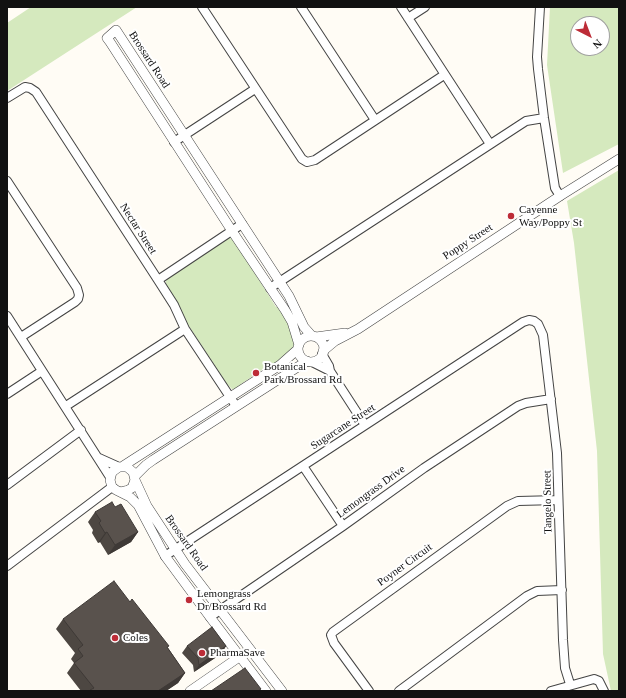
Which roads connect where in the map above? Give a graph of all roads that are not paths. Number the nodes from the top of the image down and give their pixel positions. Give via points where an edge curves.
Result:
1 (202, 7) edge
2 (301, 7) edge
3 (401, 7) edge
4 (425, 7) edge
5 (540, 7) edge
6 (408, 18) junction
7 (444, 75) junction
8 (255, 89) junction
9 (7, 98) edge
10 (544, 118) junction
11 (375, 120) junction
12 (184, 135) junction
13 (174, 142) junction
14 (490, 144) junction
15 (619, 159) edge
16 (7, 181) edge
17 (560, 196) junction
18 (242, 224) junction
19 (232, 231) junction
20 (158, 280) junction
21 (279, 282) junction
22 (270, 288) junction
23 (7, 316) edge
24 (534, 321) joint
25 (185, 329) junction
26 (350, 333) junction
27 (21, 337) junction
28 (314, 337) junction
29 (298, 347) junction
30 (323, 353) junction
31 (309, 361) junction
32 (42, 371) junction
33 (330, 371) junction
34 (7, 394) edge
35 (231, 397) junction
36 (551, 399) junction
37 (66, 406) junction
38 (236, 406) junction
39 (365, 425) junction
40 (81, 430) junction
41 (99, 458) junction
42 (303, 466) junction
43 (121, 467) junction
44 (110, 477) junction
45 (135, 478) junction
46 (7, 485) edge
47 (116, 489) junction
48 (558, 500) junction
49 (343, 526) junction
50 (175, 549) junction
51 (165, 556) junction
52 (7, 566) edge
53 (562, 590) junction
54 (220, 610) junction
55 (210, 617) junction
56 (251, 649) junction
57 (240, 657) junction
58 (570, 684) junction
59 (190, 691) edge
60 (266, 691) edge
61 (282, 691) edge
62 (369, 691) edge
63 (399, 691) edge
64 (551, 691) edge
65 (604, 691) edge

1 - 8 street
2 - 11 street
3 - 6 street
4 - 6 street
5 - 10 street via 537,57
6 - 7 street
7 - 11 street
7 - 14 street
8 - 11 street via 302,159 307,162 315,160
8 - 12 street
9 - 20 street, Nectar Street via 25,88 36,92
10 - 14 street via 526,121
10 - 17 street via 555,188
12 - 13 street
12 - 13 street, Brossard Road via 116,30 107,38
12 - 18 street, Brossard Road
13 - 19 street, Brossard Road
14 - 21 street
15 - 17 street, Poppy Street
16 - 27 street via 78,288 80,295 75,302
17 - 26 street, Poppy Street
18 - 19 street
18 - 21 street, Brossard Road
19 - 20 street
19 - 22 street, Brossard Road
20 - 25 street, Nectar Street
21 - 22 street
21 - 28 street, Brossard Road via 304,327
22 - 29 street, Brossard Road via 292,322
23 - 27 street
24 - 36 street, Tangelo Street via 543,335
24 - 39 street, Sugarcane Street via 523,322
25 - 35 street, Nectar Street
25 - 37 street
26 - 28 street, Poppy Street
26 - 30 street, Poppy Street via 331,344
27 - 32 street
28 - 29 street via 304,338
28 - 30 street via 322,343
29 - 31 street via 301,357
29 - 35 street via 280,365
30 - 31 street via 318,359
30 - 33 street
31 - 33 street
31 - 38 street
32 - 34 street
32 - 37 street
33 - 39 street
35 - 38 street, Nectar Street
35 - 43 street
36 - 48 street, Tangelo Street via 558,453
36 - 49 street, Lemongrass Drive via 518,406 424,468
37 - 40 street
38 - 45 street via 153,460
39 - 42 street, Sugarcane Street
40 - 41 street
40 - 46 street
41 - 43 street
41 - 44 street
42 - 49 street
42 - 50 street, Sugarcane Street
43 - 44 street via 112,472
43 - 45 street via 130,469
44 - 47 street
45 - 47 street via 132,488
45 - 50 street, Brossard Road via 147,506
47 - 51 street, Brossard Road via 130,497 138,506
47 - 52 street
48 - 53 street, Tangelo Street
48 - 62 street, Poyner Circuit via 518,501 507,506 333,632 334,643
49 - 54 street, Lemongrass Drive
50 - 51 street, Sugarcane Street
50 - 54 street, Brossard Road
51 - 55 street, Brossard Road
53 - 58 street, Tangelo Street via 564,658
53 - 63 street via 537,591 527,596
54 - 55 street, Lemongrass Drive
54 - 56 street, Brossard Road
55 - 57 street, Brossard Road
56 - 57 street
56 - 61 street, Brossard Road
57 - 59 street
57 - 60 street, Brossard Road
58 - 64 street
58 - 65 street via 594,679 599,681

